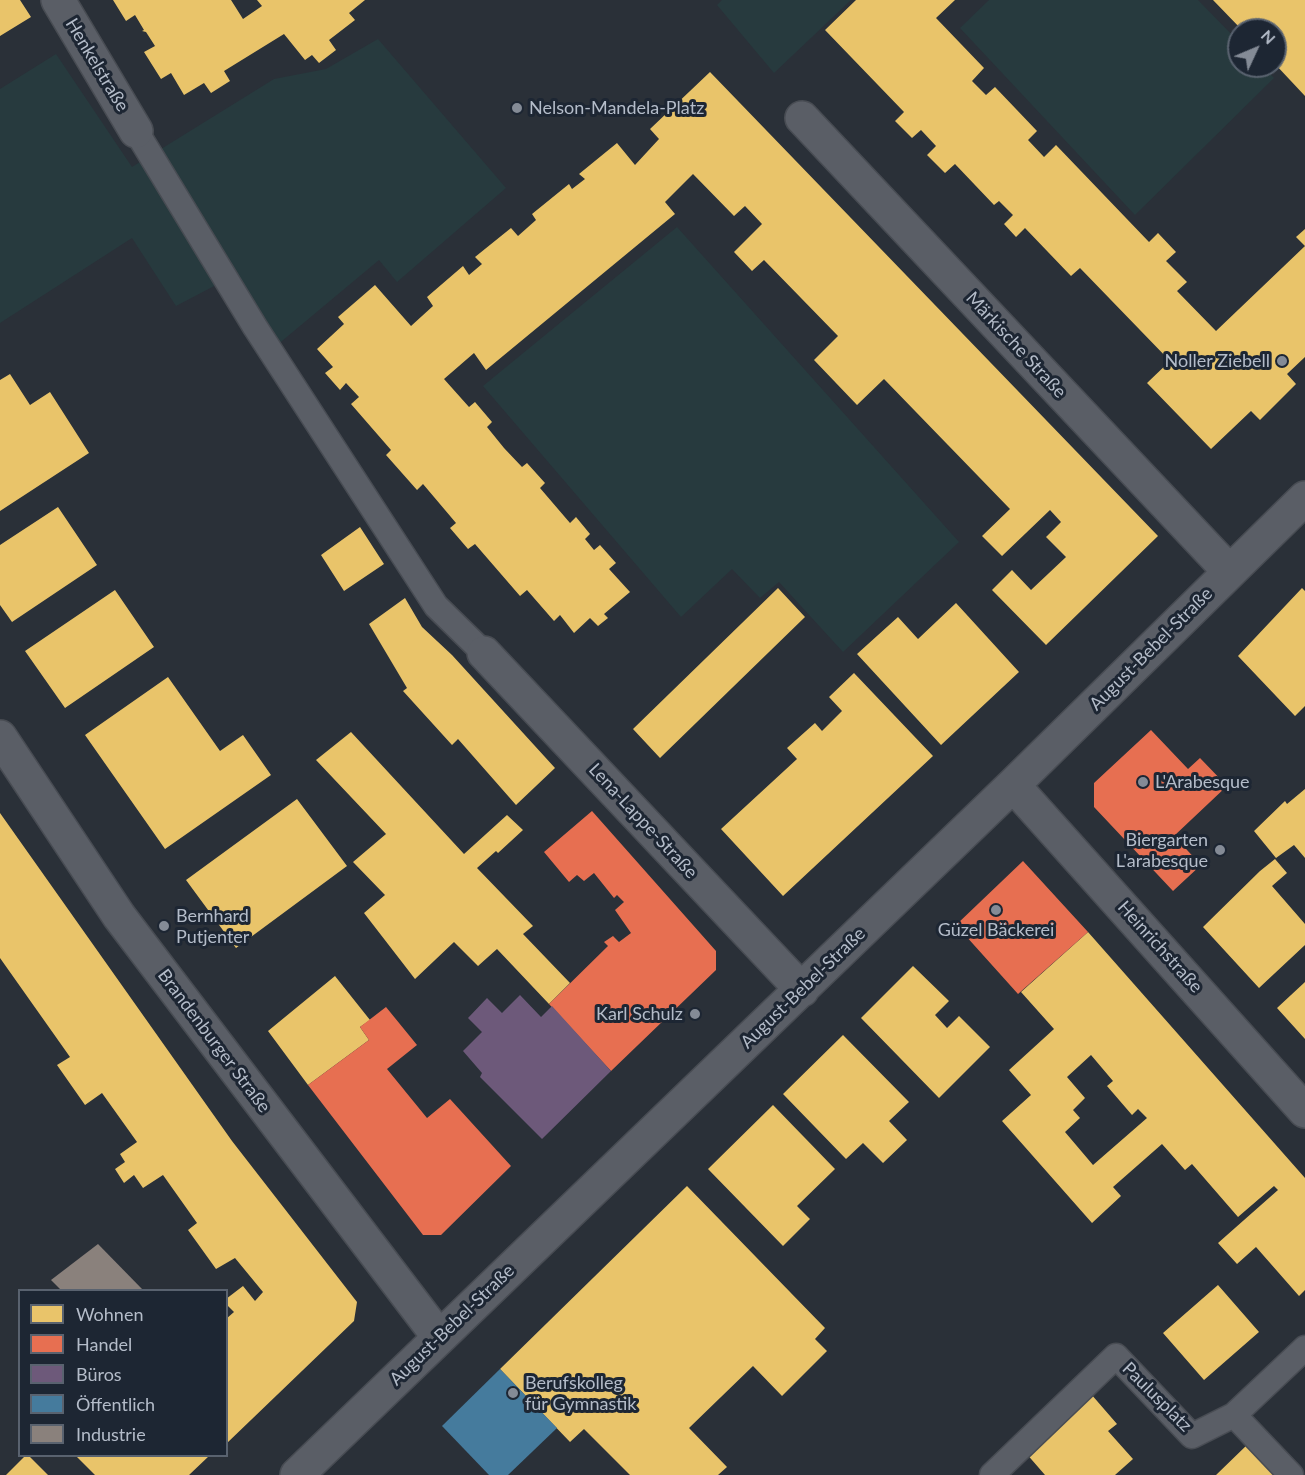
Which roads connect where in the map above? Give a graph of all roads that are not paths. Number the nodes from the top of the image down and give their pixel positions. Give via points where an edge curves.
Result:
1 (58, 0) edge
2 (802, 118) dead end
3 (136, 131) joint
4 (1305, 498) edge
5 (1229, 572) junction
6 (484, 653) joint
7 (0, 737) edge
8 (1013, 785) junction
9 (802, 990) junction
10 (1305, 1111) edge
11 (439, 1337) junction
12 (1305, 1348) edge
13 (1234, 1415) junction
14 (297, 1475) edge
15 (992, 1475) edge
16 (1291, 1475) edge

1 - 3 street, Henkelstraße
2 - 5 street, Märkische Straße
3 - 6 lane via 255,327 436,606
4 - 5 street, August-Bebel-Straße
5 - 8 street, August-Bebel-Straße
6 - 9 street, Lena-Lappe-Straße
7 - 11 street, Brandenburger Straße via 119,916
8 - 9 street, August-Bebel-Straße
8 - 10 street, Heinrichstraße
9 - 11 street, August-Bebel-Straße
11 - 14 street, August-Bebel-Straße
12 - 13 lane, Paulusplatz
13 - 15 lane, Paulusplatz via 1192,1436 1116,1356
13 - 16 lane

